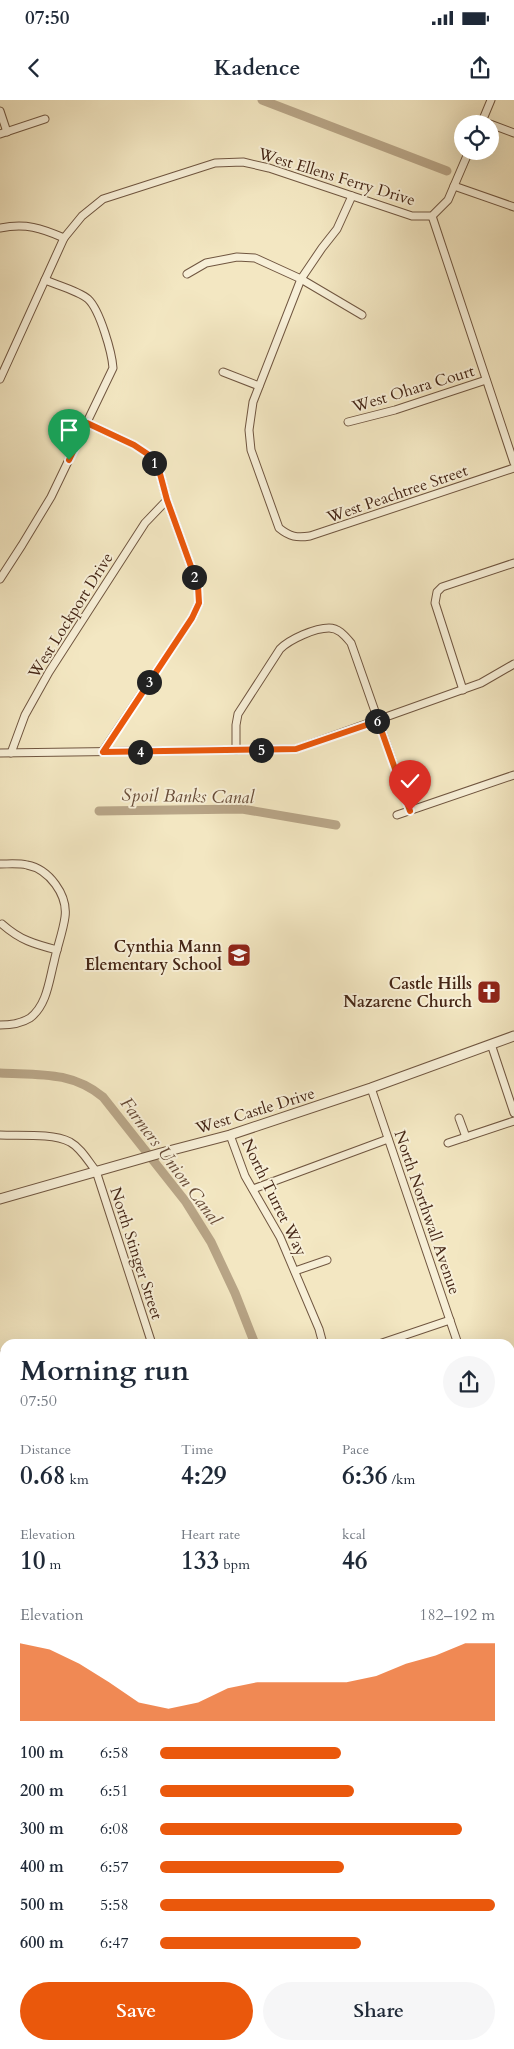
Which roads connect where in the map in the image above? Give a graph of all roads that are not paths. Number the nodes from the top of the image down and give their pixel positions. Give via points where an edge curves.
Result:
1 (491, 100) edge
2 (0, 111) edge
3 (488, 115) edge
4 (45, 119) dead end
5 (499, 128) edge
6 (3, 133) edge
7 (514, 133) edge
8 (465, 160) edge
9 (454, 186) junction
10 (352, 196) junction
11 (514, 207) edge
12 (432, 216) junction
13 (0, 228) edge
14 (64, 238) junction
15 (187, 274) dead end
16 (301, 279) junction
17 (45, 280) junction
18 (362, 315) dead end
19 (222, 372) dead end
20 (0, 379) edge
21 (486, 380) junction
22 (259, 386) junction
23 (348, 422) dead end
24 (87, 423) junction
25 (514, 463) edge
26 (514, 468) edge
27 (167, 500) junction
28 (514, 562) edge
29 (0, 579) edge
30 (514, 664) edge
31 (463, 690) junction
32 (378, 721) junction
33 (236, 750) junction
34 (11, 752) junction
35 (103, 752) junction
36 (0, 753) edge
37 (514, 775) edge
38 (410, 811) junction
39 (397, 815) dead end
40 (0, 864) edge
41 (2, 924) dead end
42 (57, 950) junction
43 (0, 1024) edge
44 (514, 1036) edge
45 (491, 1044) junction
46 (372, 1088) junction
47 (514, 1113) edge
48 (460, 1118) dead end
49 (514, 1121) edge
50 (0, 1135) edge
51 (230, 1135) junction
52 (466, 1138) junction
53 (388, 1139) junction
54 (448, 1143) dead end
55 (96, 1171) junction
56 (253, 1189) junction
57 (0, 1199) edge
58 (327, 1260) dead end
59 (295, 1271) junction
60 (450, 1320) junction
61 (151, 1339) edge
62 (322, 1339) edge
63 (394, 1339) edge
64 (456, 1339) edge

1 - 3 street
2 - 6 street
4 - 6 street
5 - 7 street
8 - 9 street, West Ellens Ferry Drive
9 - 11 street
9 - 12 street, West Ellens Ferry Drive via 448,200
10 - 12 street, West Ellens Ferry Drive via 412,216
10 - 14 street, West Ellens Ferry Drive via 269,168 243,162 214,163 103,199 82,216
10 - 16 street via 337,229
12 - 21 street
13 - 14 street via 18,224
14 - 17 street, West Ellens Ferry Drive
15 - 16 street via 206,263 237,257 255,258
16 - 18 street
16 - 22 street
17 - 20 street, West Ellens Ferry Drive
17 - 24 street via 87,298 97,314 112,358 110,376
19 - 22 street
21 - 23 street, West Ohara Court
21 - 25 street
22 - 26 street, West Peachtree Street via 248,430 251,450 276,522 288,535 298,538 310,536
24 - 27 street via 149,455 159,470
24 - 29 street via 51,497
27 - 34 street, West Lockport Drive via 145,523 49,672 25,716
27 - 35 street via 198,586 199,603
28 - 31 street via 442,587 437,592 434,603
30 - 31 street via 481,684
31 - 32 street
32 - 33 street via 296,749
32 - 33 street via 351,644 343,633 330,628 288,641 280,649 238,714
32 - 38 street
33 - 35 street
34 - 35 street
34 - 36 street
37 - 38 street
38 - 39 street
40 - 42 street via 27,865 40,870 53,881 62,897 65,915
41 - 42 street via 26,941
42 - 43 street via 40,1007 30,1018
44 - 45 street, West Castle Drive
45 - 46 street, West Castle Drive
45 - 47 street
46 - 51 street, West Castle Drive
46 - 53 street, North Northwall Avenue
48 - 52 street
49 - 52 street
50 - 55 street, North Stinger Street via 54,1137 70,1142
51 - 55 street, West Castle Drive
51 - 56 street, North Turret Way
52 - 54 street
53 - 56 street
53 - 60 street, North Northwall Avenue
55 - 57 street, West Castle Drive
55 - 61 street, North Stinger Street
56 - 59 street, North Turret Way
58 - 59 street, North Turret Way
59 - 62 street, North Turret Way
60 - 63 street
60 - 64 street, North Northwall Avenue

